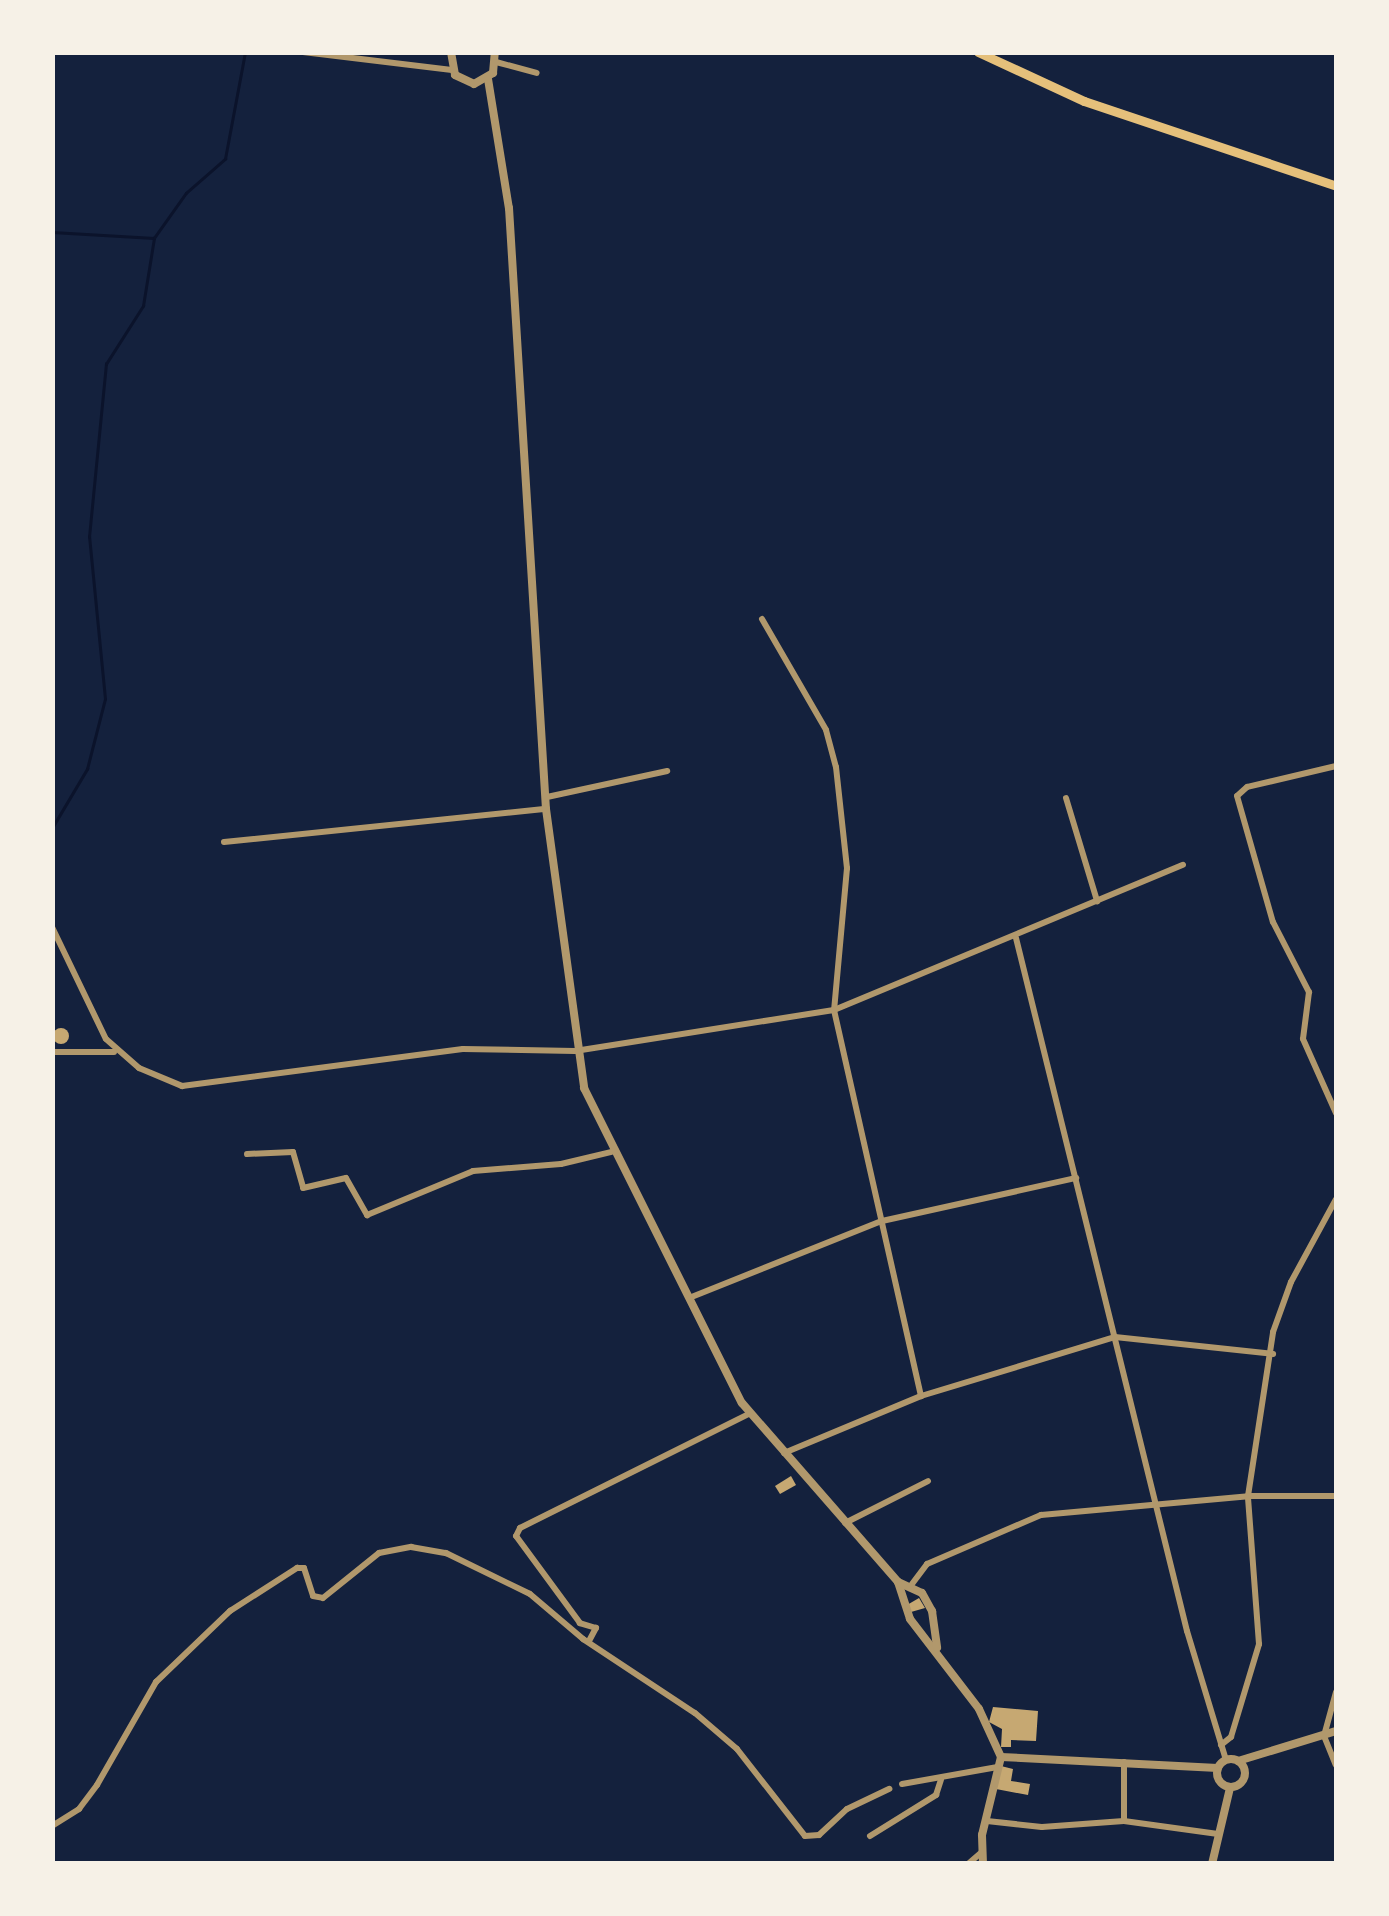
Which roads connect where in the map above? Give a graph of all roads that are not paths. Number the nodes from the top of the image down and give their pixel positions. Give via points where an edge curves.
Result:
1 (303, 52) edge
2 (452, 52) edge
3 (978, 52) edge
4 (496, 57) edge
5 (452, 70) junction
6 (537, 73) dead end
7 (488, 79) junction
8 (468, 84) junction
9 (492, 122) junction
10 (1336, 186) edge
11 (762, 619) dead end
12 (1336, 766) edge
13 (667, 772) dead end
14 (546, 797) junction
15 (1066, 798) dead end
16 (546, 810) junction
17 (224, 842) dead end
18 (1183, 864) dead end
19 (1097, 901) junction
20 (52, 927) edge
21 (1016, 938) junction
22 (834, 1010) junction
23 (575, 1051) junction
24 (52, 1052) edge
25 (120, 1054) junction
26 (1336, 1113) edge
27 (611, 1152) junction
28 (247, 1154) dead end
29 (1076, 1178) junction
30 (1336, 1199) edge
31 (882, 1221) junction
32 (688, 1299) junction
33 (1115, 1337) junction
34 (1273, 1354) junction
35 (921, 1396) junction
36 (750, 1413) junction
37 (784, 1453) junction
38 (928, 1481) dead end
39 (1248, 1496) junction
40 (1336, 1496) edge
41 (1157, 1505) junction
42 (846, 1522) junction
43 (898, 1582) junction
44 (912, 1584) junction
45 (588, 1642) junction
46 (939, 1652) junction
47 (1336, 1692) edge
48 (1336, 1731) edge
49 (1324, 1736) junction
50 (1221, 1745) junction
51 (1001, 1757) junction
52 (1226, 1760) junction
53 (1124, 1762) junction
54 (1241, 1765) junction
55 (1336, 1765) edge
56 (997, 1767) junction
57 (1218, 1768) junction
58 (940, 1780) junction
59 (902, 1784) dead end
60 (1225, 1786) junction
61 (889, 1789) dead end
62 (987, 1821) junction
63 (1124, 1822) junction
64 (52, 1826) edge
65 (1218, 1834) junction
66 (870, 1836) dead end
67 (982, 1852) junction
68 (968, 1864) edge
69 (984, 1864) edge
70 (1212, 1864) edge

1 - 5 street
2 - 5 street
3 - 10 main road via 1156,127
4 - 6 street
4 - 7 street
5 - 8 street
7 - 8 street
7 - 9 street
8 - 9 street
9 - 14 street via 509,208
11 - 22 street via 826,730 836,766 847,868
12 - 26 street via 1247,787 1237,796 1273,922 1308,992 1303,1039
13 - 14 street
14 - 16 street
15 - 19 street
16 - 17 street
16 - 23 street
18 - 19 street
19 - 21 street
20 - 25 street via 106,1040
21 - 22 street
21 - 29 street
22 - 23 street
22 - 31 street
23 - 25 street via 462,1049 182,1086
23 - 27 street
24 - 25 street via 107,1048
27 - 28 street via 561,1164 473,1170 368,1215 346,1178 304,1188 293,1152
27 - 32 street
29 - 31 street
29 - 33 street
30 - 34 street via 1291,1282
31 - 32 street
31 - 35 street
32 - 36 street
33 - 34 street
33 - 35 street
33 - 41 street
34 - 39 street
35 - 37 street
36 - 37 street
36 - 45 street via 520,1528 516,1536 580,1623 596,1628
37 - 42 street
38 - 42 street
39 - 40 street
39 - 41 street
39 - 50 street via 1259,1644 1231,1737
41 - 44 street via 1041,1515 927,1564
41 - 50 street
42 - 43 street
43 - 44 street
43 - 46 street via 910,1618
44 - 46 street via 932,1611
45 - 61 street via 737,1748 805,1836 819,1835 847,1809
45 - 64 street via 530,1594 446,1553 379,1553 323,1598 313,1596 304,1568 297,1568 181,1652 140,1707 97,1785
46 - 51 street via 979,1708
47 - 49 street
48 - 49 street
49 - 54 street
49 - 55 street
50 - 52 street
51 - 53 street
51 - 56 street
52 - 54 street
52 - 57 street
53 - 57 street
53 - 63 street
54 - 60 street via 1242,1782
56 - 58 street
56 - 62 street
57 - 60 street
58 - 59 street
58 - 66 street via 936,1795
60 - 65 street
62 - 63 street via 1042,1827
62 - 67 street
63 - 65 street
65 - 70 street
67 - 68 street
67 - 69 street

